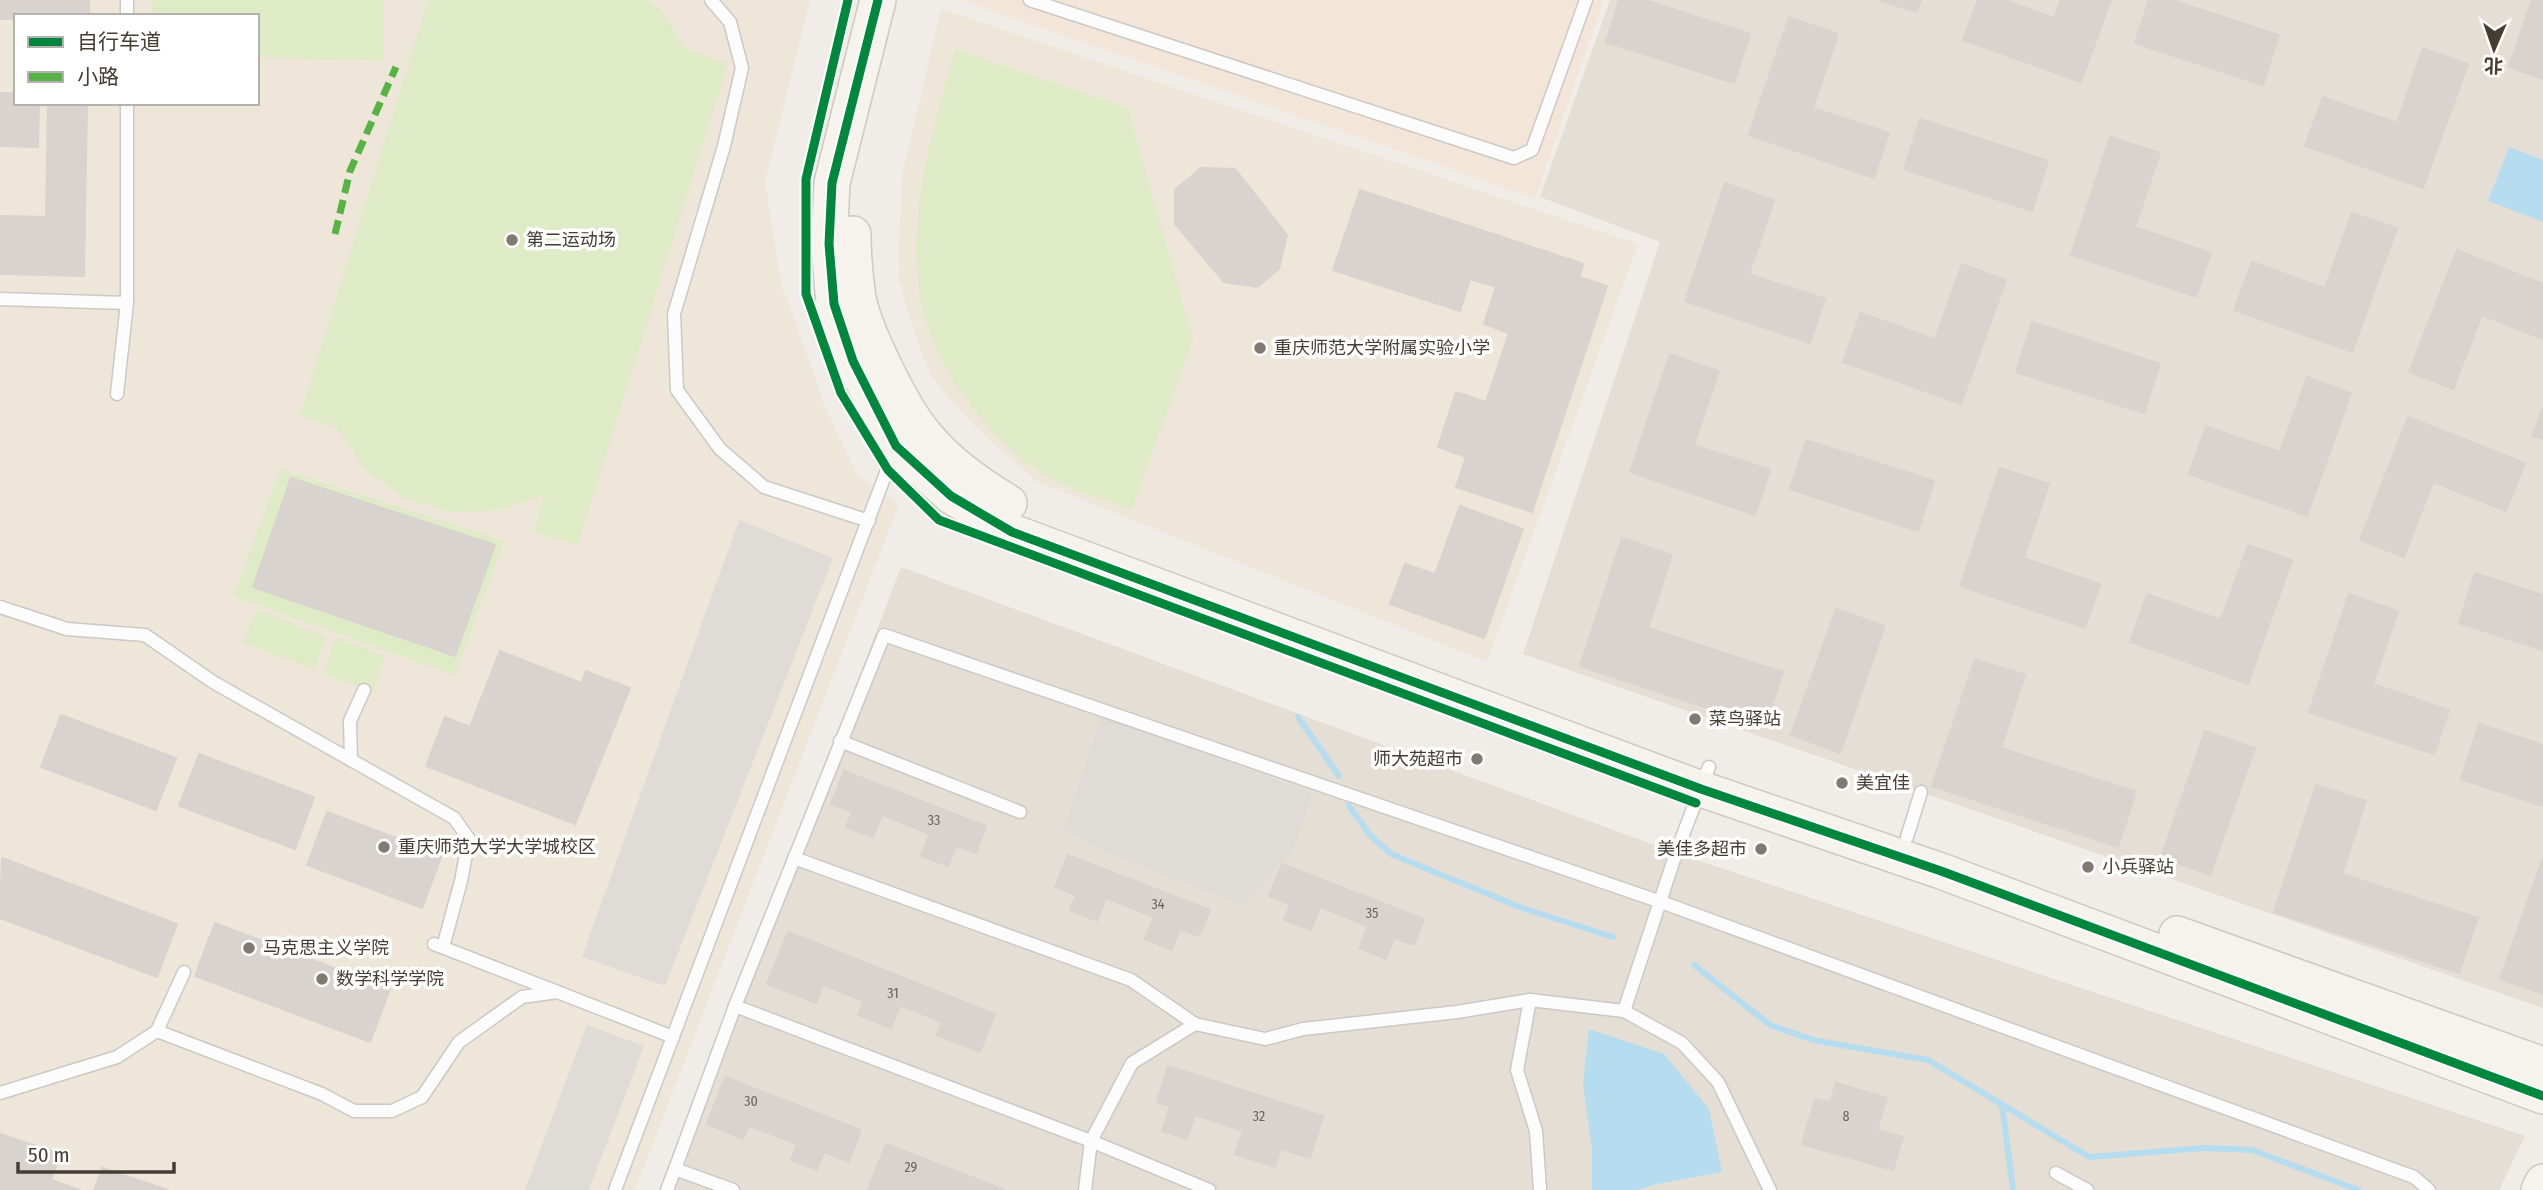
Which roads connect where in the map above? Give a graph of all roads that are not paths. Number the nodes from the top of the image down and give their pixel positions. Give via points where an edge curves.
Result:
1 (711, 0) edge
2 (878, 0) edge
3 (900, 0) edge
4 (1030, 0) edge
5 (1586, 0) edge
6 (127, 105) edge
7 (0, 299) edge
8 (127, 303) junction
9 (117, 394) dead end
10 (896, 446) junction
11 (869, 521) junction
12 (0, 607) edge
13 (364, 690) dead end
14 (840, 741) junction
15 (351, 760) junction
16 (1705, 778) junction
17 (1921, 792) dead end
18 (1020, 812) dead end
19 (1907, 837) junction
20 (794, 858) junction
21 (1661, 902) junction
22 (184, 972) dead end
23 (557, 992) junction
24 (1530, 1000) junction
25 (735, 1006) junction
26 (1624, 1011) junction
27 (1195, 1024) junction
28 (157, 1031) junction
29 (673, 1037) junction
30 (2543, 1065) edge
31 (0, 1093) edge
32 (2543, 1096) edge
33 (1091, 1141) junction
34 (675, 1168) junction
35 (2056, 1173) dead end
36 (2543, 1182) edge
37 (615, 1190) edge
38 (667, 1190) edge
39 (733, 1190) edge
40 (1085, 1190) edge
41 (1209, 1190) edge
42 (1540, 1190) edge
43 (1770, 1190) edge
44 (2087, 1190) edge
45 (2430, 1190) edge
46 (2539, 1190) edge

1 - 11 lane via 730,22 742,68 674,314 677,390 720,449 764,487
2 - 10 street via 832,183 829,244 834,303 853,361
3 - 16 street via 855,186 853,246 859,299 879,354 925,436 968,477 1022,512
4 - 5 lane via 1514,158 1532,150
6 - 8 lane
7 - 8 lane
8 - 9 lane
10 - 11 lane
10 - 16 street via 951,496 1012,532
11 - 29 lane
12 - 15 lane via 67,629 145,635 213,682
13 - 15 lane via 350,721
14 - 18 lane
14 - 20 lane
14 - 21 lane via 884,635
15 - 23 lane via 454,818 469,839 461,881 438,945
16 - 19 street
16 - 21 lane
16 - 32 street
17 - 19 lane
19 - 30 street
20 - 25 lane
20 - 27 lane via 1131,980
21 - 26 lane
21 - 45 lane via 2414,1177
22 - 28 lane
23 - 28 lane via 522,997 459,1042 422,1097 392,1111 354,1111 322,1094
23 - 29 lane
24 - 26 lane
24 - 27 lane via 1303,1029 1265,1039
24 - 42 lane via 1517,1070 1536,1130
25 - 33 lane
25 - 34 lane
26 - 43 lane via 1682,1043 1718,1082
27 - 33 lane via 1132,1063
28 - 31 lane via 117,1057
29 - 37 lane
33 - 40 lane
33 - 41 lane
34 - 38 lane
34 - 39 lane
35 - 44 lane
36 - 46 street

